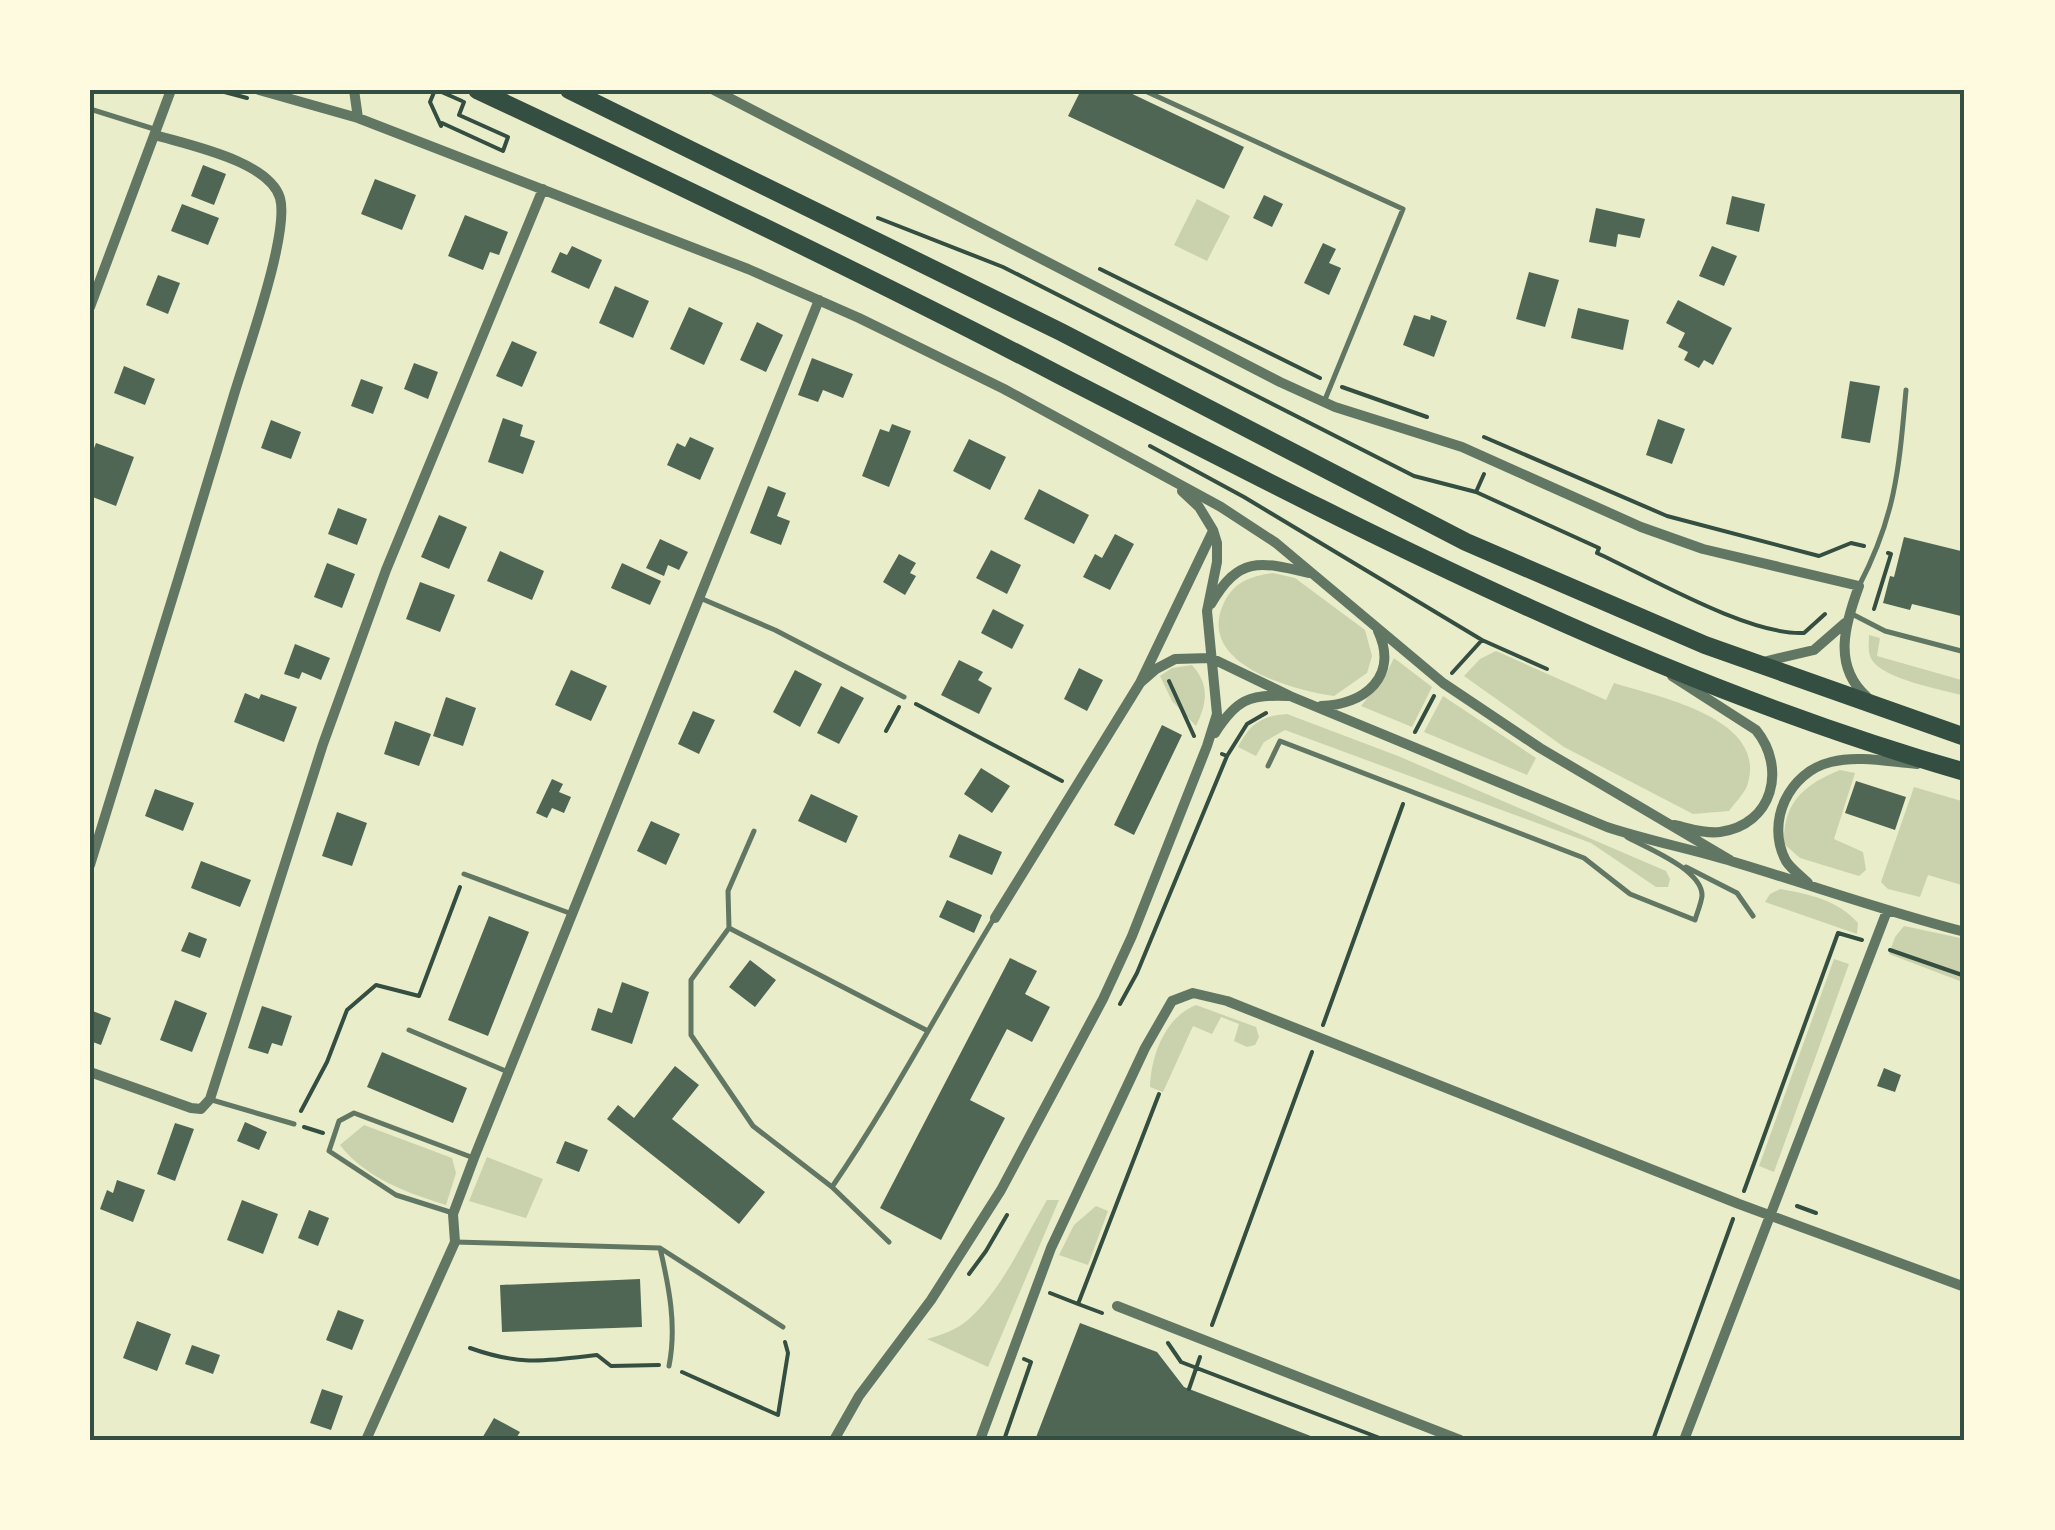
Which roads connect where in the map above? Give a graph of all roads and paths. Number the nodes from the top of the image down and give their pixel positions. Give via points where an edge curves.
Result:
1 (171, 90) edge
2 (258, 90) edge
3 (354, 90) edge
4 (436, 90) edge
5 (570, 90) edge
6 (714, 90) edge
7 (1143, 90) edge
8 (470, 96) edge
9 (452, 97) dead end
10 (90, 109) edge
11 (358, 118) junction
12 (442, 124) junction
13 (156, 132) junction
14 (432, 147) junction
15 (543, 189) junction
16 (877, 217) dead end
17 (1086, 262) dead end
18 (819, 300) junction
19 (90, 307) edge
20 (1331, 383) junction
21 (1906, 390) dead end
22 (1324, 402) junction
23 (1442, 422) dead end
24 (1480, 436) dead end
25 (1490, 460) junction
26 (1170, 480) junction
27 (1476, 492) junction
28 (1213, 530) junction
29 (1878, 550) junction
30 (1315, 574) junction
31 (1859, 586) junction
32 (700, 598) junction
33 (1207, 611) junction
34 (1824, 614) dead end
35 (1847, 618) junction
36 (1870, 623) junction
37 (1376, 626) junction
38 (1965, 652) edge
39 (1637, 654) junction
40 (1211, 658) junction
41 (1754, 663) junction
42 (1163, 665) junction
43 (1140, 683) junction
44 (1290, 696) junction
45 (904, 697) junction
46 (1315, 706) junction
47 (1879, 708) junction
48 (1270, 711) dead end
49 (886, 731) dead end
50 (1965, 736) edge
51 (1207, 746) junction
52 (1940, 765) junction
53 (1268, 766) dead end
54 (1965, 772) edge
55 (1075, 788) junction
56 (1408, 790) junction
57 (1664, 822) junction
58 (1607, 827) junction
59 (754, 831) dead end
60 (1730, 860) junction
61 (1678, 864) junction
62 (90, 865) edge
63 (464, 874) joint
64 (1812, 887) junction
65 (1887, 912) junction
66 (572, 914) junction
67 (1753, 916) dead end
68 (995, 918) joint
69 (729, 928) junction
70 (1965, 932) edge
71 (1874, 944) junction
72 (1965, 976) edge
73 (408, 1030) dead end
74 (926, 1030) junction
75 (1318, 1037) junction
76 (90, 1072) edge
77 (508, 1072) junction
78 (1159, 1094) dead end
79 (210, 1099) junction
80 (294, 1124) junction
81 (333, 1136) junction
82 (474, 1158) junction
83 (832, 1187) junction
84 (1739, 1204) junction
85 (453, 1214) junction
86 (1772, 1216) junction
87 (455, 1242) junction
88 (889, 1242) dead end
89 (660, 1248) junction
90 (1965, 1287) edge
91 (1078, 1304) junction
92 (1044, 1307) dead end
93 (1115, 1311) joint
94 (782, 1328) dead end
95 (1019, 1331) junction
96 (1164, 1336) dead end
97 (1206, 1341) junction
98 (669, 1366) dead end
99 (1196, 1368) junction
100 (1189, 1389) dead end
101 (366, 1440) edge
102 (834, 1440) edge
103 (980, 1440) edge
104 (1004, 1440) edge
105 (1385, 1440) edge
106 (1460, 1440) edge
107 (1653, 1440) edge
108 (1684, 1440) edge

1 - 13 street
2 - 11 street
3 - 11 street
4 - 9 path
4 - 12 path via 430,102
5 - 41 main road via 1061,332 1466,542
6 - 22 street
7 - 20 lane via 1403,209
8 - 12 path via 459,115 508,137 503,151
8 - 39 main road via 926,307 1451,573
10 - 13 lane
11 - 14 street
12 - 14 path
13 - 19 street
13 - 62 street via 260,174 274,185 282,220 198,522
14 - 15 street
15 - 18 street
15 - 79 street via 322,744
16 - 27 path via 1003,268 1414,476
17 - 20 path
18 - 26 street via 1004,388
18 - 32 street
20 - 22 lane
20 - 23 path
21 - 29 lane via 1899,471
22 - 25 street
24 - 29 path via 1667,516 1819,556 1851,542
25 - 27 path
25 - 31 street via 1704,549
26 - 28 street
26 - 30 street via 1221,507
27 - 34 path via 1696,601 1783,634 1804,634
28 - 33 street via 1217,562
28 - 43 street
29 - 31 lane
29 - 36 path via 1891,554
30 - 33 street via 1256,563 1238,568
30 - 37 street
31 - 35 street
32 - 45 lane
32 - 66 street
33 - 40 street
35 - 36 lane
35 - 41 street via 1814,650
35 - 47 street via 1844,666
36 - 38 lane
37 - 46 street via 1385,660 1371,687 1343,706
37 - 57 street via 1444,683
39 - 52 main road
39 - 57 street via 1756,730 1774,769 1761,810 1738,828 1710,833
40 - 42 street
40 - 44 street
40 - 51 street via 1217,714
41 - 47 main road
42 - 43 street
42 - 51 path via 1196,741
43 - 55 street
44 - 46 street
44 - 51 street via 1256,695 1239,704
45 - 49 path
45 - 55 path
46 - 58 street
47 - 50 main road
48 - 51 path via 1247,724 1227,756
51 - 102 street via 1110,983 1002,1190
52 - 54 main road
52 - 64 street via 1835,761 1805,774 1785,798 1778,833 1788,864
53 - 56 lane via 1280,741
55 - 68 street
56 - 61 lane via 1584,858 1630,894 1694,920 1702,894
56 - 75 path
57 - 60 street
58 - 60 street
58 - 61 lane
59 - 69 lane via 728,891
60 - 64 street
61 - 67 lane via 1738,892
63 - 66 lane
63 - 80 path via 419,996 376,985 347,1010
64 - 65 street
65 - 70 street
65 - 71 street
66 - 77 street
68 - 74 lane
69 - 74 lane
69 - 83 lane via 691,980 691,1035 753,1126
71 - 72 path
71 - 84 path via 1838,932
71 - 86 street
73 - 77 lane
74 - 83 lane via 880,1118
75 - 84 street
75 - 95 street via 1227,1001 1193,993 1172,1000 1051,1248
75 - 97 path
76 - 79 street via 191,1108
77 - 82 street
78 - 91 path
79 - 80 lane
80 - 81 path
81 - 82 lane via 338,1121 354,1114
81 - 85 lane via 329,1151 379,1184
82 - 85 street
83 - 88 lane
84 - 86 street
84 - 107 path
85 - 87 street
86 - 90 street
86 - 108 street
87 - 89 lane
87 - 101 street
89 - 94 lane
89 - 98 lane via 674,1344
91 - 92 path via 1050,1293
91 - 93 path
93 - 97 street
95 - 103 street
95 - 104 path via 1028,1335 1020,1356 1031,1362
96 - 99 path via 1181,1362
97 - 99 path
97 - 106 street
99 - 100 path
99 - 105 path

